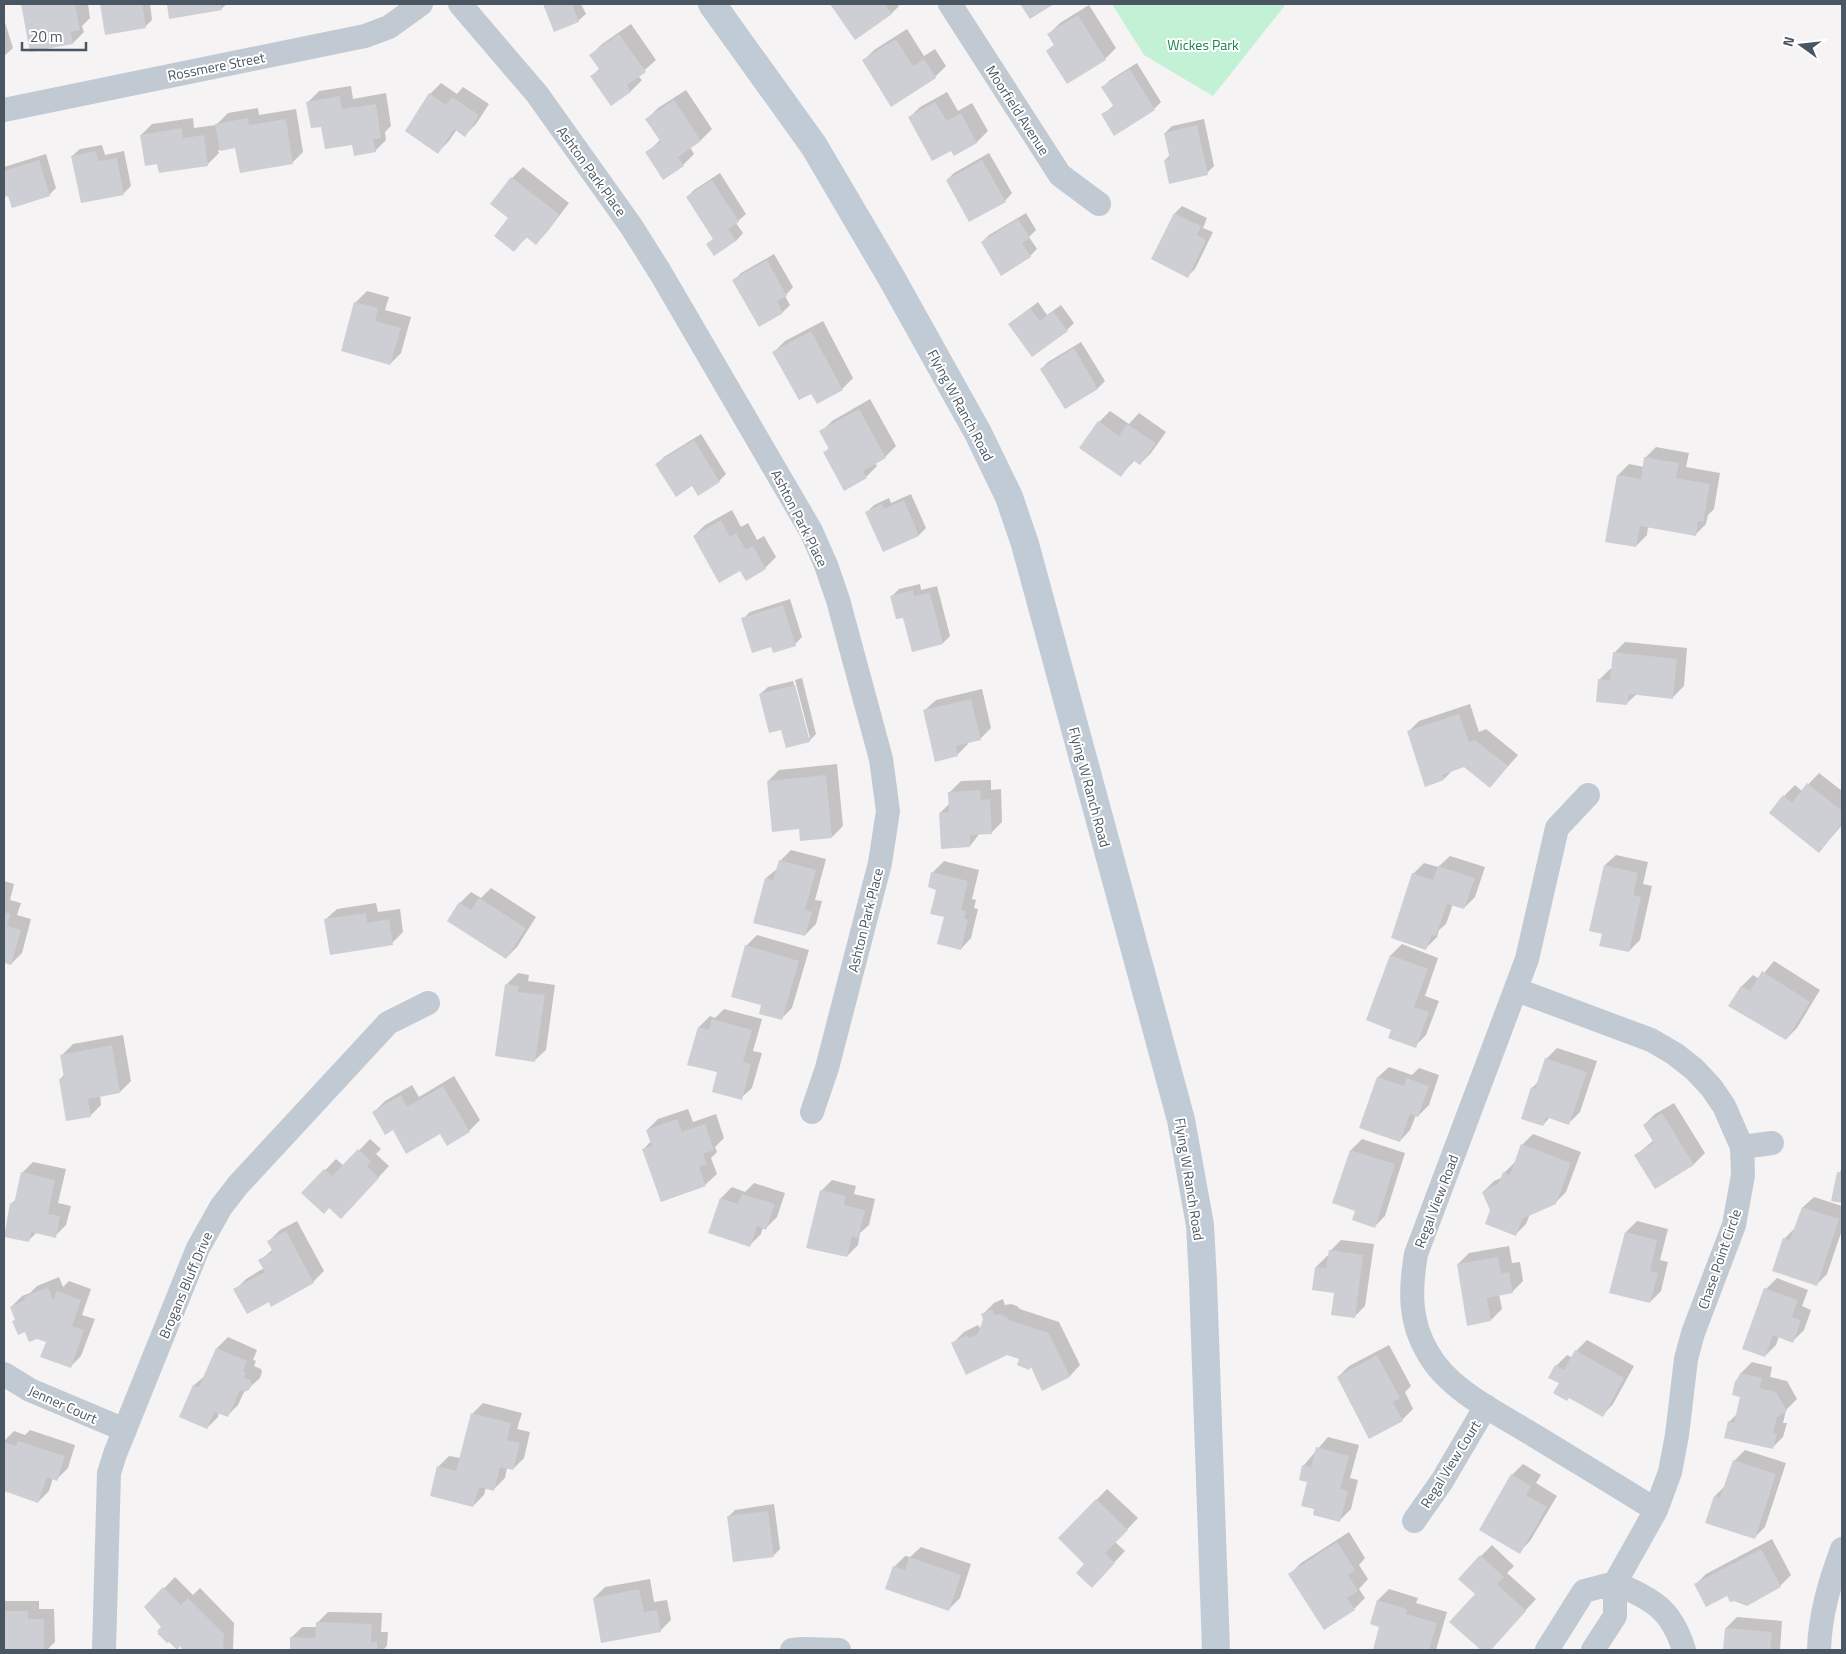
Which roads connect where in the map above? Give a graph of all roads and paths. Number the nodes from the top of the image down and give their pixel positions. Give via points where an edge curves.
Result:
1 (421, 4) edge
2 (460, 4) edge
3 (712, 4) edge
4 (950, 4) edge
5 (4, 110) edge
6 (1099, 204) dead end
7 (1588, 795) dead end
8 (1516, 990) junction
9 (428, 1004) dead end
10 (812, 1112) dead end
11 (1772, 1143) dead end
12 (1742, 1147) junction
13 (4, 1374) edge
14 (1486, 1406) junction
15 (124, 1430) junction
16 (1656, 1510) junction
17 (1414, 1521) dead end
18 (1842, 1549) edge
19 (1615, 1583) junction
20 (104, 1650) edge
21 (792, 1650) edge
22 (839, 1650) edge
23 (1216, 1650) edge
24 (1547, 1650) edge
25 (1593, 1650) edge
26 (1684, 1650) edge
27 (1819, 1650) edge

1 - 5 street, Rossmere Street via 389,27 365,36
2 - 10 street, Ashton Park Place via 537,94 631,226 811,531 838,600 881,759 888,811 880,863 827,1068
3 - 23 street, Flying W Ranch Road via 814,146 887,268 978,433 1009,497 1026,544 1181,1120 1194,1185 1203,1281
4 - 6 street, Moorfield Avenue via 1060,175
7 - 8 street, Regal View Road via 1557,828 1528,958
8 - 12 street, Chase Point Circle via 1651,1040 1675,1054 1711,1087 1724,1106
8 - 14 street, Regal View Road via 1416,1254 1411,1281 1417,1330 1427,1353 1439,1370
9 - 15 street, Brogans Bluff Drive via 388,1023 238,1185 222,1207 198,1248
11 - 12 street
12 - 16 street, Chase Point Circle via 1743,1176 1734,1225 1693,1333 1686,1359 1670,1472
13 - 15 street, Jenner Court via 30,1390
14 - 16 street, Regal View Road
14 - 17 street, Regal View Court via 1442,1481
15 - 20 street, Brogans Bluff Drive via 109,1473
16 - 19 street, Chase Point Circle
18 - 27 street via 1823,1611
19 - 24 street via 1584,1590
19 - 25 street, Chase Point Circle via 1615,1616
19 - 26 street via 1650,1599 1668,1615
21 - 22 street

